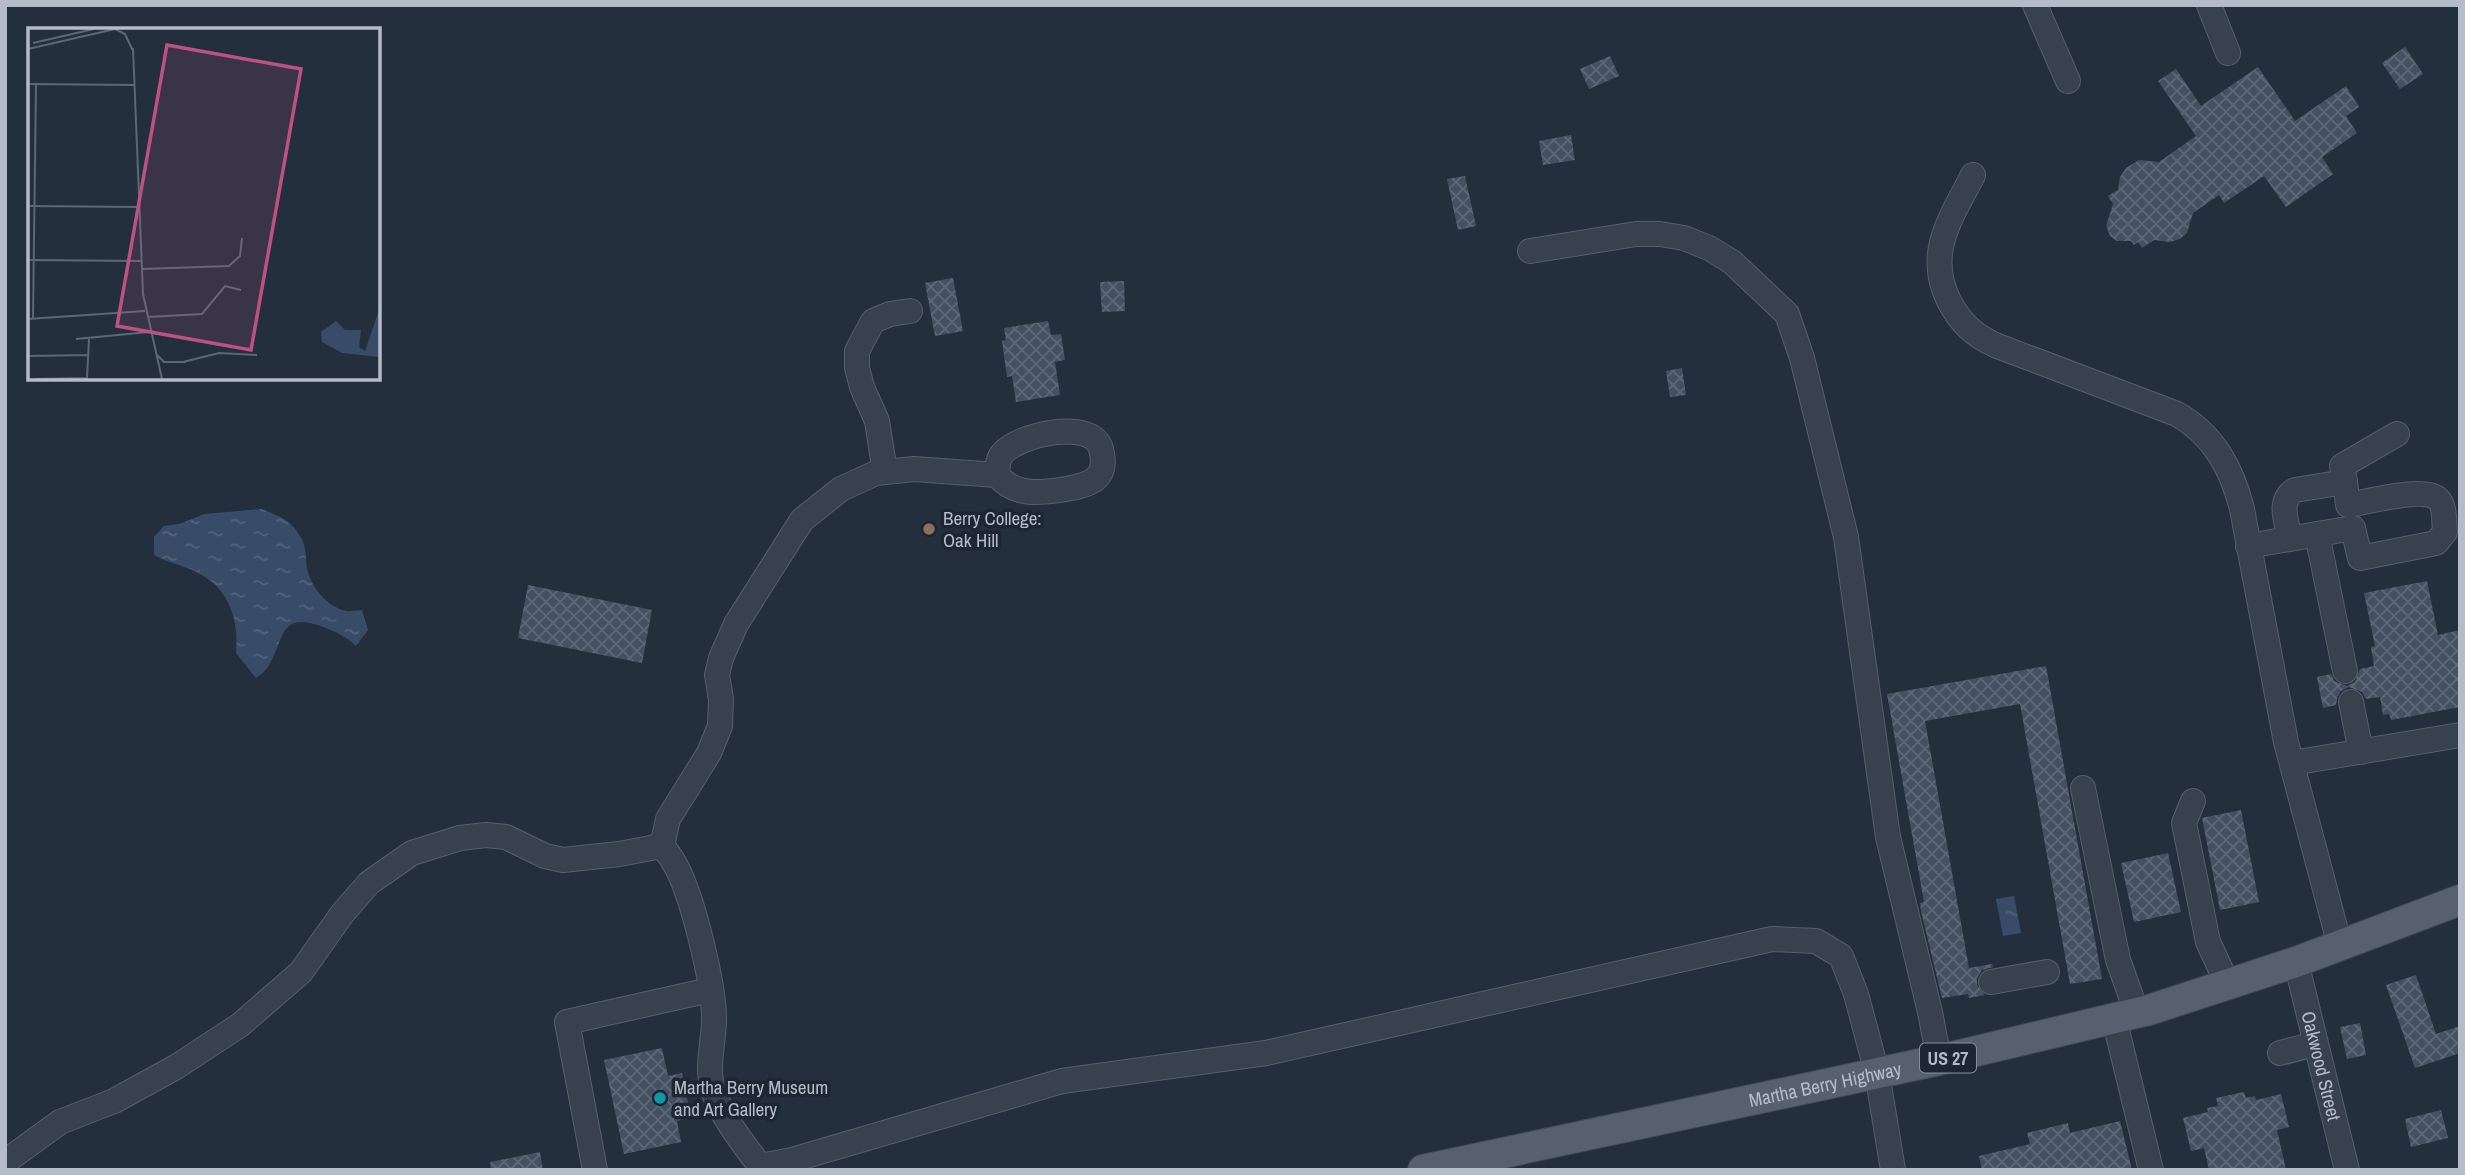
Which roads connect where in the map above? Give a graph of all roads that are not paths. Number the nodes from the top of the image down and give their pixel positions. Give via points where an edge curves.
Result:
1 (2035, 5) edge
2 (2208, 5) edge
3 (2228, 53) dead end
4 (2068, 81) dead end
5 (1973, 175) dead end
6 (1530, 251) dead end
7 (910, 311) dead end
8 (2396, 434) dead end
9 (885, 472) junction
10 (997, 475) dead end
11 (2349, 505) junction
12 (2317, 534) junction
13 (2290, 539) junction
14 (2248, 546) junction
15 (2345, 671) dead end
16 (2351, 702) dead end
17 (2460, 735) edge
18 (2361, 751) junction
19 (2292, 763) junction
20 (2083, 788) dead end
21 (2193, 801) dead end
22 (662, 846) junction
23 (2460, 900) edge
24 (2340, 946) junction
25 (2296, 962) junction
26 (2048, 972) dead end
27 (1991, 982) dead end
28 (2228, 985) junction
29 (710, 990) junction
30 (2125, 1015) junction
31 (2315, 1044) junction
32 (2280, 1053) dead end
33 (1940, 1060) junction
34 (1877, 1073) junction
35 (5, 1162) edge
36 (749, 1168) edge
37 (596, 1170) edge
38 (1423, 1170) edge
39 (1893, 1170) edge
40 (2151, 1170) edge
41 (2347, 1170) edge

1 - 4 street
2 - 3 street
5 - 14 street via 1938,252 1941,285 1962,323 1994,345 2147,400 2194,425 2211,442 2232,477
6 - 33 street via 1636,234 1684,239 1732,262 1787,314 1846,537 1888,837
7 - 9 street via 873,321 857,351 857,369 877,421
8 - 11 street via 2342,466
9 - 10 street via 914,469
9 - 22 street via 841,489 802,520 736,624 717,675 720,726 709,753 668,819
11 - 12 street
11 - 13 street via 2295,490 2284,506
12 - 13 street
12 - 15 street
13 - 14 street
14 - 19 street
16 - 18 street
17 - 18 street
18 - 19 street
19 - 24 street
20 - 30 street
21 - 28 street via 2184,822 2208,942
22 - 29 street via 686,891
22 - 35 street via 563,860 506,838 485,835 412,853 369,883 301,972 240,1025 176,1068 114,1101 60,1122
23 - 24 main road, Martha Berry Highway / US 27
24 - 25 main road, Martha Berry Highway / US 27
25 - 28 main road, Martha Berry Highway / US 27
25 - 31 street, Oakwood Street
26 - 27 street
28 - 30 main road, Martha Berry Highway / US 27
29 - 36 street via 713,1091
29 - 37 street via 567,1022
30 - 33 main road, Martha Berry Highway / US 27
30 - 40 street
31 - 32 street
31 - 41 street, Oakwood Street
33 - 34 main road, Martha Berry Highway / US 27
34 - 36 street via 1842,956 1816,941 1772,939 1266,1053 1062,1081 792,1160
34 - 38 main road, Martha Berry Highway / US 27
34 - 39 street

